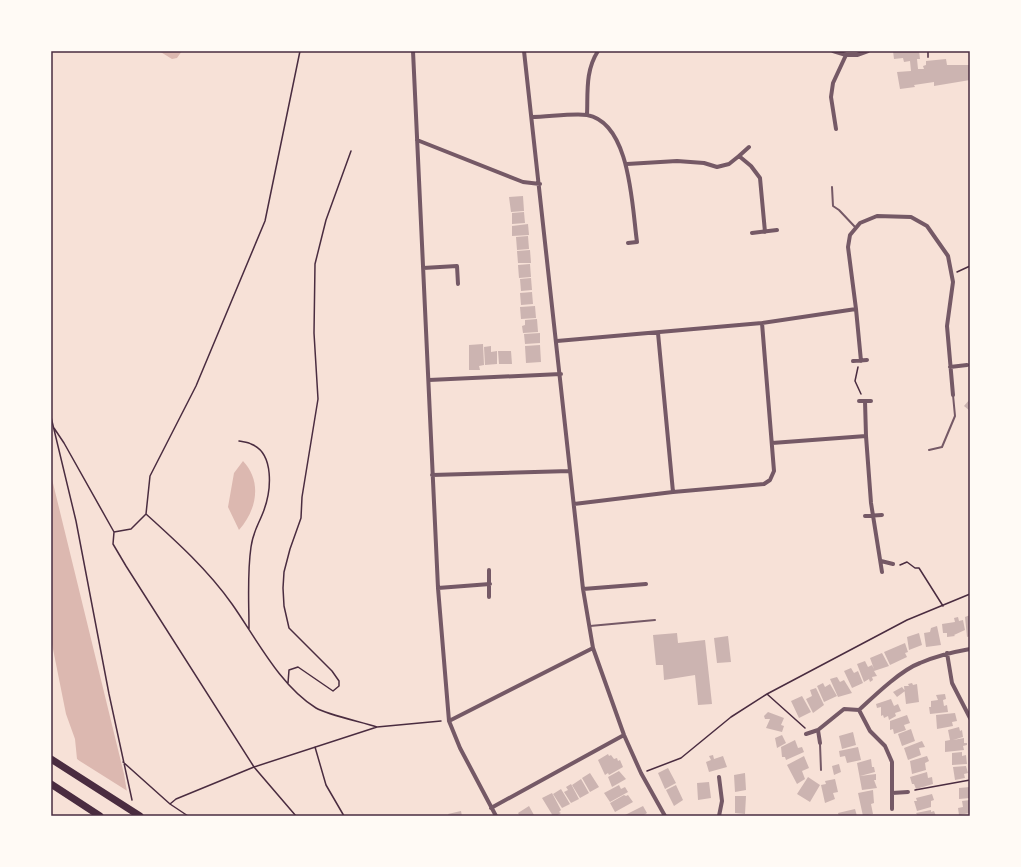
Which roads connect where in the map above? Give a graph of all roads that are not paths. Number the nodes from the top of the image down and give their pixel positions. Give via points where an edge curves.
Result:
1 (413, 51) edge
2 (524, 51) edge
3 (598, 51) edge
4 (834, 51) edge
5 (868, 51) edge
6 (928, 51) edge
7 (846, 55) junction
8 (928, 57) dead end
9 (588, 116) junction
10 (532, 117) junction
11 (836, 129) dead end
12 (417, 140) junction
13 (749, 146) dead end
14 (739, 156) junction
15 (626, 164) junction
16 (540, 184) junction
17 (832, 187) dead end
18 (856, 228) junction
19 (777, 230) dead end
20 (765, 232) junction
21 (752, 234) dead end
22 (628, 243) dead end
23 (423, 268) junction
24 (458, 284) dead end
25 (856, 309) junction
26 (762, 323) junction
27 (658, 333) junction
28 (557, 341) junction
29 (867, 360) dead end
30 (853, 361) dead end
31 (860, 361) junction
32 (967, 365) dead end
33 (950, 367) junction
34 (561, 374) junction
35 (429, 380) junction
36 (953, 395) joint
37 (865, 400) junction
38 (859, 401) dead end
39 (871, 401) dead end
40 (866, 436) junction
41 (772, 443) junction
42 (929, 450) dead end
43 (570, 471) junction
44 (432, 475) junction
45 (673, 492) junction
46 (574, 504) junction
47 (882, 515) dead end
48 (865, 516) dead end
49 (873, 516) junction
50 (881, 561) junction
51 (893, 564) dead end
52 (489, 570) dead end
53 (882, 572) dead end
54 (490, 584) junction
55 (646, 584) dead end
56 (438, 588) junction
57 (583, 589) junction
58 (489, 597) dead end
59 (655, 620) dead end
60 (589, 626) junction
61 (593, 648) junction
62 (970, 649) edge
63 (947, 653) junction
64 (859, 710) junction
65 (970, 718) edge
66 (449, 721) junction
67 (818, 730) junction
68 (808, 733) road end
69 (624, 735) junction
70 (820, 743) joint
71 (51, 759) edge
72 (821, 770) dead end
73 (719, 777) dead end
74 (51, 784) edge
75 (908, 792) road end
76 (892, 793) junction
77 (491, 808) junction
78 (892, 809) dead end
79 (100, 816) edge
80 (140, 816) edge
81 (496, 816) edge
82 (665, 816) edge
83 (719, 816) edge

1 - 12 street
2 - 10 street
3 - 9 street via 588,74
4 - 7 street
5 - 7 street via 858,55
6 - 8 lane
7 - 11 street via 833,83 831,97
9 - 10 street
9 - 15 street via 603,123 619,143
10 - 16 street
12 - 16 street via 523,182
12 - 23 street
13 - 14 street
14 - 15 street via 729,164 717,167 704,163 677,161
14 - 20 street via 760,178
15 - 22 street via 637,242
16 - 28 street
17 - 18 lane via 833,206
18 - 25 street via 850,235 848,246
18 - 33 street via 877,216 911,217 927,226 948,256 953,282 947,326
19 - 20 street
20 - 21 street
23 - 24 street via 456,266
23 - 35 street
25 - 26 street
25 - 31 street
26 - 27 street
26 - 41 street
27 - 28 street
27 - 45 street
28 - 34 street
29 - 31 street
30 - 31 street
32 - 33 street
33 - 36 street
34 - 35 street
34 - 43 street
35 - 44 street
36 - 42 lane via 955,416 942,447
37 - 38 street
37 - 39 street
37 - 40 street
40 - 41 street
40 - 49 street
41 - 45 street via 774,471 770,480 764,484
43 - 44 street
43 - 46 street
44 - 56 street
45 - 46 street
46 - 57 street
47 - 49 street
48 - 49 street
49 - 50 street
50 - 51 street
50 - 53 street
52 - 54 street
54 - 56 street
54 - 58 street
55 - 57 street
56 - 66 street
57 - 60 street
59 - 60 lane
60 - 61 street
61 - 66 street
61 - 69 street
62 - 63 street
63 - 64 street via 918,663 880,690
63 - 65 street via 952,683
64 - 67 street via 844,709
64 - 76 street via 870,731 885,746 892,762
66 - 77 street
67 - 68 street
67 - 70 street
69 - 77 street
69 - 82 street
70 - 72 lane
71 - 80 highway
73 - 83 street via 722,801
74 - 79 highway
75 - 76 street
76 - 78 street
77 - 81 street

